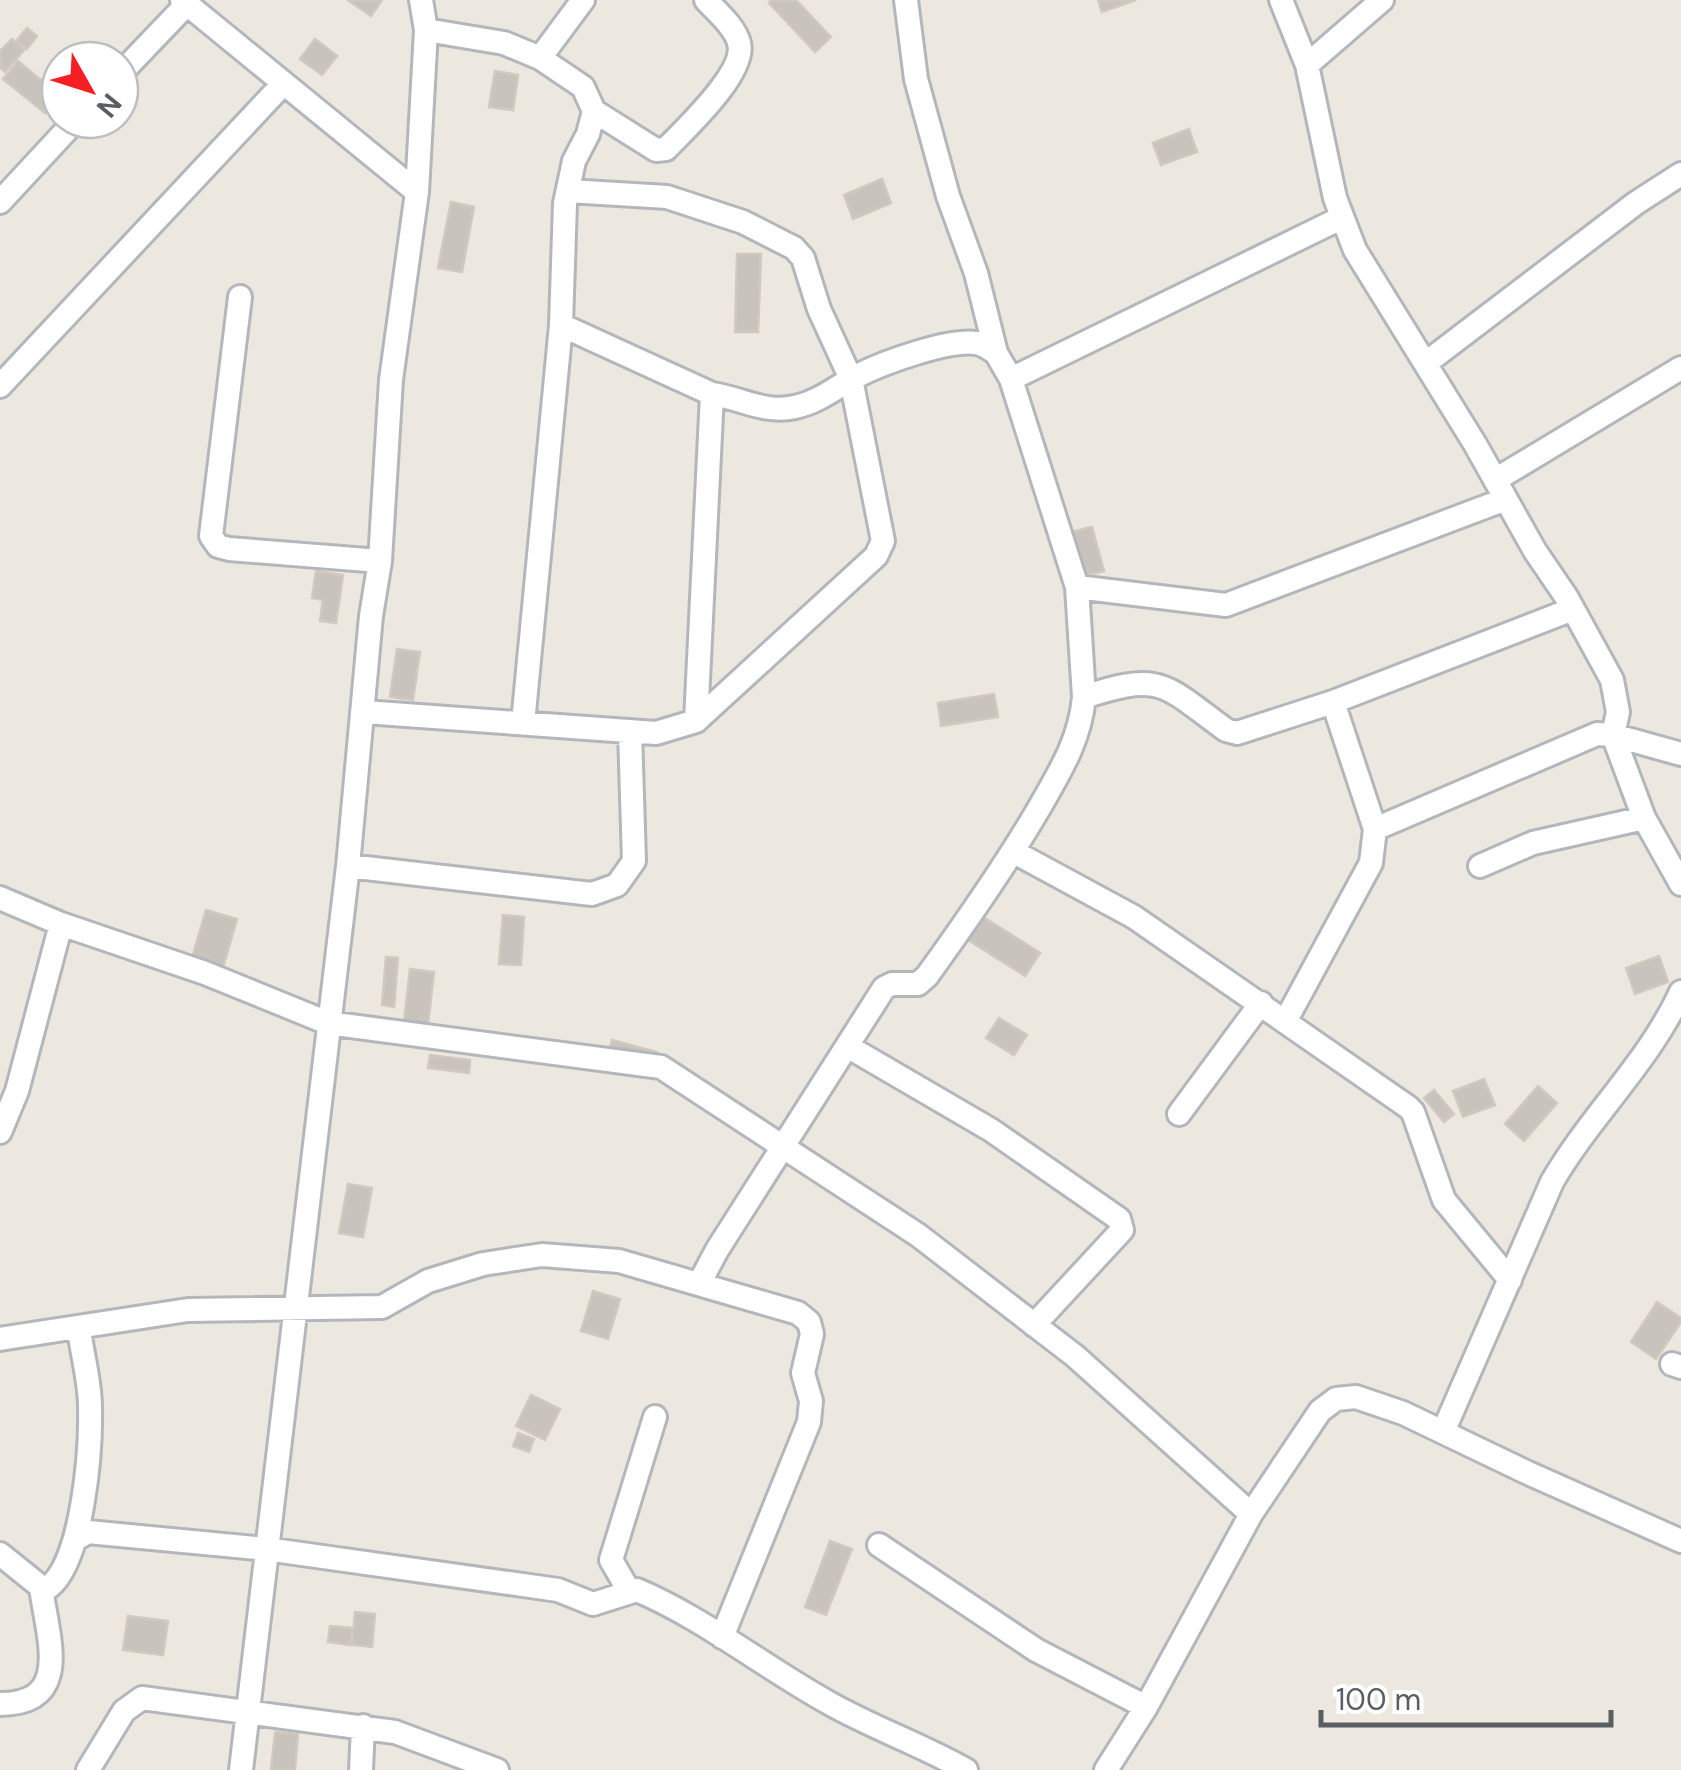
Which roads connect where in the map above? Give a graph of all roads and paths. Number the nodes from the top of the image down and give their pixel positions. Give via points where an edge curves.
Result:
1 (421, 0) edge
2 (582, 0) edge
3 (706, 0) edge
4 (906, 0) edge
5 (1282, 0) edge
6 (1382, 0) edge
7 (185, 2) edge
8 (426, 30) junction
9 (140, 52) edge
10 (540, 58) junction
11 (1306, 65) junction
12 (283, 84) junction
13 (594, 112) junction
14 (57, 140) edge
15 (1681, 174) edge
16 (568, 191) junction
17 (417, 192) junction
18 (0, 202) edge
19 (1341, 218) junction
20 (240, 297) dead end
21 (562, 324) junction
22 (996, 354) junction
23 (1426, 363) junction
24 (1681, 368) edge
25 (1011, 379) junction
26 (851, 380) junction
27 (0, 386) edge
28 (712, 394) junction
29 (1500, 489) junction
30 (380, 561) junction
31 (1077, 587) junction
32 (1573, 609) junction
33 (1084, 697) junction
34 (1333, 702) junction
35 (364, 712) junction
36 (696, 721) junction
37 (523, 723) junction
38 (630, 732) junction
39 (1613, 736) junction
40 (1681, 754) edge
41 (1644, 818) junction
42 (1375, 828) junction
43 (1014, 852) junction
44 (348, 866) junction
45 (1480, 866) dead end
46 (1681, 884) edge
47 (0, 898) edge
48 (62, 924) junction
49 (1681, 992) edge
50 (1261, 1003) junction
51 (1286, 1020) junction
52 (328, 1023) junction
53 (847, 1046) junction
54 (1180, 1114) dead end
55 (0, 1132) edge
56 (783, 1148) junction
57 (1510, 1280) junction
58 (699, 1284) junction
59 (297, 1310) junction
60 (1034, 1324) junction
61 (79, 1328) junction
62 (0, 1340) edge
63 (656, 1418) dead end
64 (1444, 1432) junction
65 (1251, 1514) junction
66 (76, 1539) junction
67 (1681, 1541) edge
68 (879, 1545) dead end
69 (266, 1549) junction
70 (0, 1554) edge
71 (41, 1587) junction
72 (629, 1591) junction
73 (722, 1637) junction
74 (0, 1704) edge
75 (1146, 1707) junction
76 (248, 1710) junction
77 (363, 1726) junction
78 (88, 1770) edge
79 (241, 1770) edge
80 (361, 1770) edge
81 (497, 1770) edge
82 (966, 1770) edge
83 (1106, 1770) edge

1 - 8 street
2 - 10 street
3 - 13 street via 734,32 740,60 666,149 646,145
4 - 22 street via 916,79
5 - 11 street
6 - 11 street
7 - 9 street
7 - 12 street
8 - 10 street via 504,43
8 - 17 street
10 - 13 street via 582,87
11 - 19 street
12 - 17 street
12 - 27 street
13 - 16 street
14 - 18 street
15 - 23 street
16 - 21 street
16 - 26 street via 667,197 743,222 794,248
17 - 30 street via 391,380
19 - 23 street
19 - 25 street
20 - 30 street via 211,536 229,550
21 - 28 street
21 - 37 street
22 - 25 street
22 - 26 street via 980,343 961,343
23 - 29 street
24 - 29 street
25 - 31 street
26 - 28 street via 792,408 766,410
26 - 36 street via 882,541 876,556
28 - 36 street
29 - 31 street via 1226,605
29 - 32 street
30 - 35 street
31 - 33 street
32 - 34 street
32 - 39 street via 1612,680 1618,712
33 - 34 street via 1124,684 1156,684 1237,732
33 - 43 street via 1071,753
34 - 42 street
35 - 37 street
35 - 44 street
36 - 38 street via 656,734
37 - 38 street
38 - 44 street via 634,861 617,885 592,894
39 - 40 street
39 - 41 street
39 - 42 street via 1588,737
41 - 45 street via 1533,844
41 - 46 street
42 - 51 street via 1364,882
43 - 50 street via 1134,917
43 - 53 street via 927,976 918,984 884,988
44 - 52 street
47 - 48 street
48 - 52 street
48 - 55 street
49 - 57 street via 1648,1049 1567,1156
50 - 51 street
50 - 54 street
51 - 57 street via 1413,1112 1444,1200
52 - 56 street via 662,1067
52 - 59 street
53 - 56 street
53 - 60 street via 991,1130 1120,1220 1122,1230
56 - 58 street
56 - 60 street via 918,1235
57 - 64 street
58 - 59 street via 619,1261 542,1255 428,1282 382,1307
58 - 73 street via 798,1313 812,1334 803,1373 809,1422
59 - 61 street via 188,1310
59 - 69 street
60 - 65 street
61 - 62 street
61 - 66 street via 90,1403
63 - 72 street via 613,1548 612,1560
64 - 65 street via 1356,1398 1336,1399 1320,1410
64 - 67 street
65 - 75 street
66 - 69 street via 88,1532
66 - 71 street via 61,1578
68 - 75 street via 1036,1650
69 - 72 street via 558,1590 593,1604
69 - 76 street
70 - 71 street
71 - 74 street via 51,1672 46,1687 36,1698
72 - 73 street via 646,1593
73 - 82 street via 831,1704
75 - 83 street
76 - 77 street
76 - 78 street via 142,1698 124,1711
76 - 79 street
77 - 80 street
77 - 81 street

